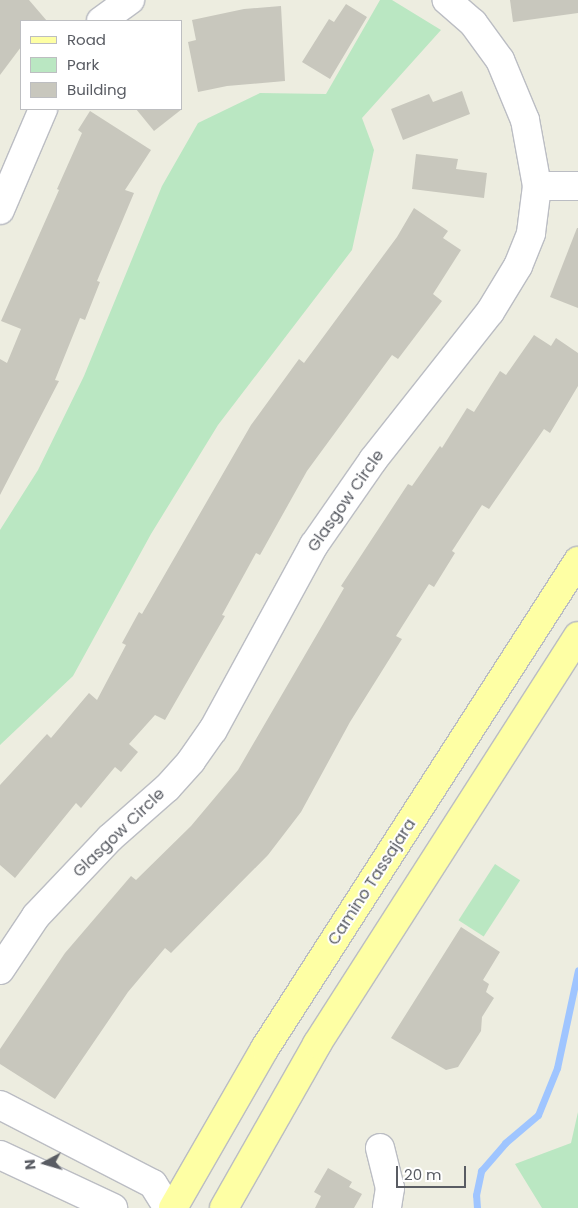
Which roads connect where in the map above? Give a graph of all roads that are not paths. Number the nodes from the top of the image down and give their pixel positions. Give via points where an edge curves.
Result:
1 (130, 0) edge
2 (448, 0) edge
3 (102, 20) edge
4 (43, 110) edge
5 (537, 186) junction
6 (578, 186) edge
7 (0, 210) edge
8 (578, 561) edge
9 (578, 636) edge
10 (0, 970) edge
11 (0, 1105) edge
12 (380, 1148) dead end
13 (0, 1154) edge
14 (113, 1208) edge
15 (168, 1208) edge
16 (173, 1208) edge
17 (224, 1208) edge
18 (387, 1208) edge

1 - 3 street
2 - 5 street, Glasgow Circle via 473,23 500,60 525,120
4 - 7 street
5 - 6 street
5 - 10 street, Glasgow Circle via 531,233 518,266 490,312 373,460 314,545 213,730 167,788 110,838 36,916
8 - 16 main road, Camino Tassajara via 265,1048
9 - 17 main road via 317,1044
11 - 15 street via 153,1184
12 - 18 street via 390,1188
13 - 14 street

